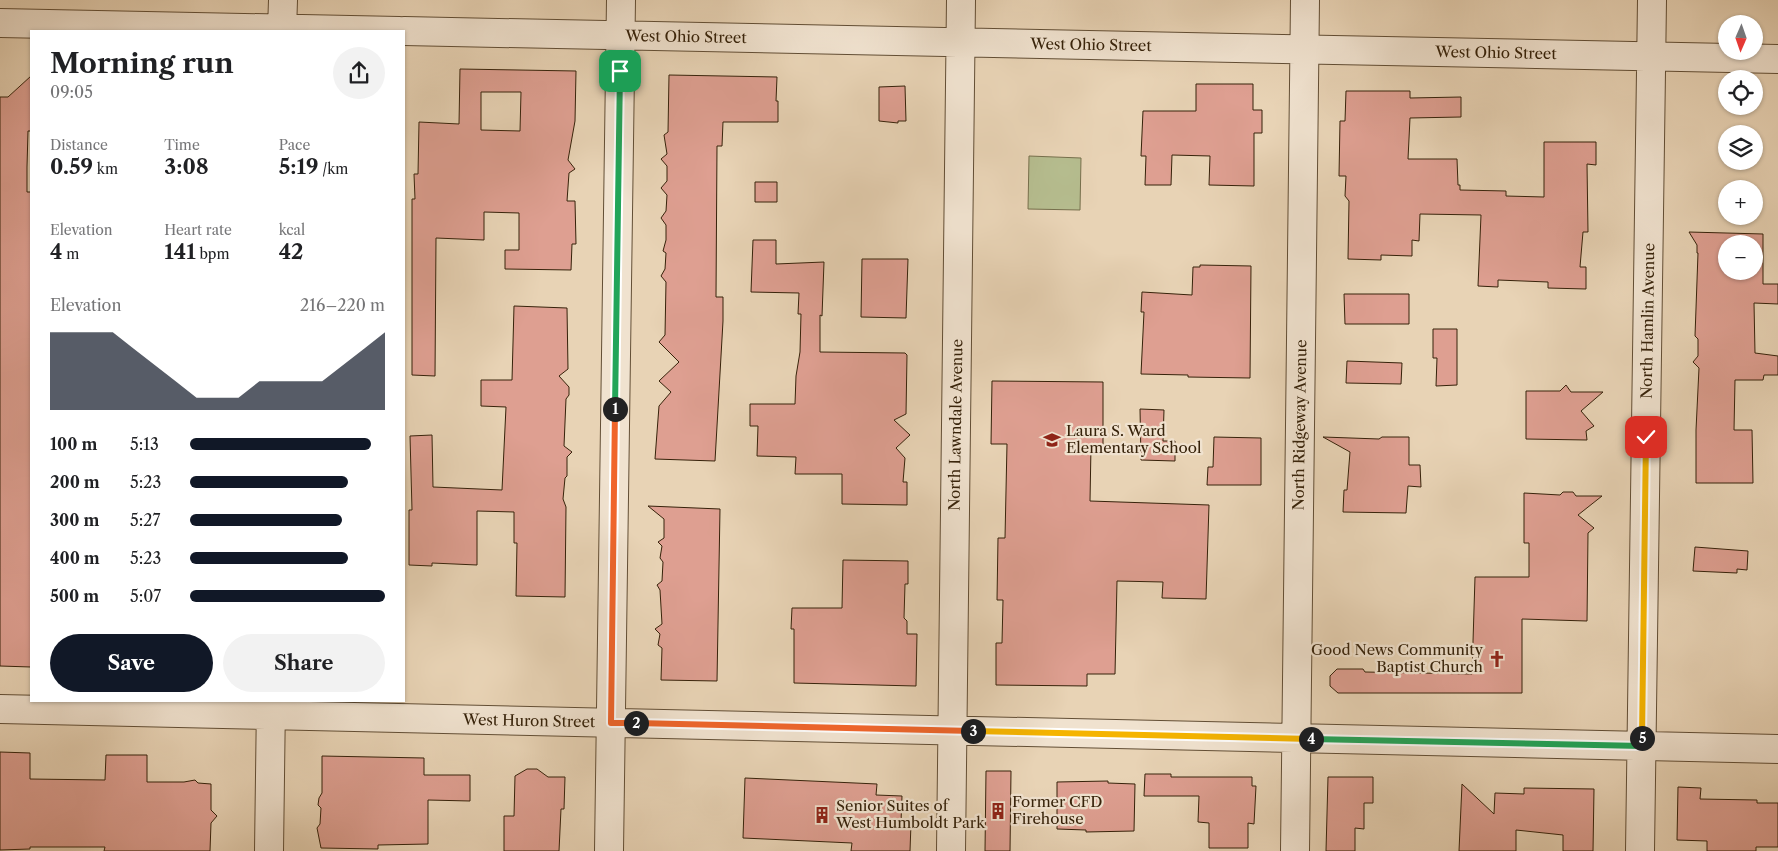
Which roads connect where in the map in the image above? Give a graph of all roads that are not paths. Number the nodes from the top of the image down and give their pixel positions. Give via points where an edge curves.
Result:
1 (282, 0) edge
2 (621, 0) edge
3 (961, 0) edge
4 (1306, 0) edge
5 (1652, 0) edge
6 (0, 23) edge
7 (282, 30) edge
8 (405, 31) edge
9 (620, 36) junction
10 (960, 42) junction
11 (1305, 49) junction
12 (1652, 56) junction
13 (1778, 59) edge
14 (271, 708) edge
15 (0, 709) edge
16 (611, 723) junction
17 (952, 730) junction
18 (1296, 738) junction
19 (1642, 746) junction
20 (1778, 749) edge
21 (269, 851) edge
22 (609, 851) edge
23 (951, 851) edge
24 (1295, 851) edge
25 (1640, 851) edge

1 - 7 street
2 - 9 street
3 - 10 street, North Lawndale Avenue
4 - 11 street, North Ridgeway Avenue
5 - 12 street, North Hamlin Avenue
6 - 7 street
8 - 9 street, West Ohio Street
9 - 10 street, West Ohio Street
9 - 16 street
10 - 11 street, West Ohio Street
10 - 17 street, North Lawndale Avenue
11 - 12 street, West Ohio Street
11 - 18 street, North Ridgeway Avenue
12 - 13 street, West Ohio Street
12 - 19 street, North Hamlin Avenue
14 - 15 street, West Huron Street
14 - 16 street, West Huron Street
14 - 21 street
16 - 17 street, West Huron Street
16 - 22 street
17 - 18 street, West Huron Street
17 - 23 street, North Lawndale Avenue
18 - 19 street, West Huron Street
18 - 24 street, North Ridgeway Avenue
19 - 20 street, West Huron Street
19 - 25 street, North Hamlin Avenue

